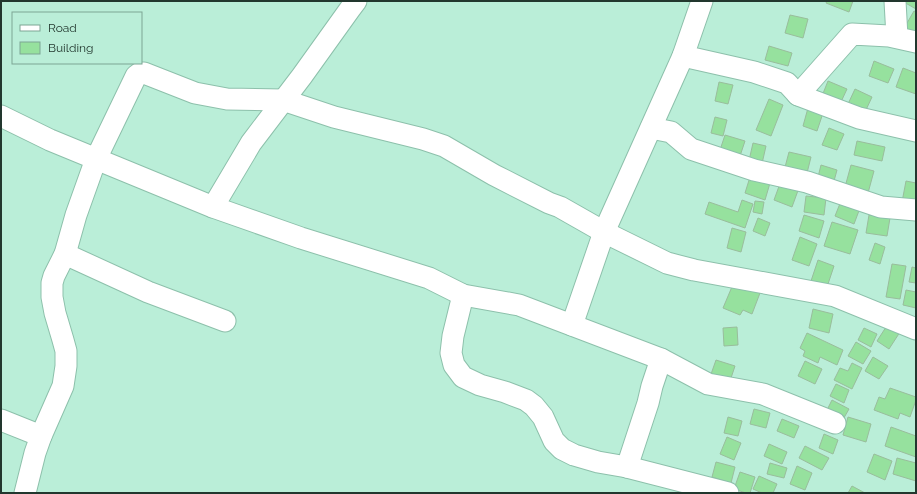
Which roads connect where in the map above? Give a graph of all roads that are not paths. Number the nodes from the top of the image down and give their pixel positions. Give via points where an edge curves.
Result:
1 (356, 1) edge
2 (702, 1) edge
3 (895, 1) edge
4 (906, 39) edge
5 (682, 56) junction
6 (798, 96) junction
7 (283, 100) junction
8 (1, 116) edge
9 (651, 128) junction
10 (916, 131) edge
11 (96, 159) junction
12 (213, 207) junction
13 (916, 210) edge
14 (604, 232) junction
15 (65, 254) junction
16 (463, 295) junction
17 (225, 321) dead end
18 (572, 325) junction
19 (916, 329) edge
20 (660, 359) junction
21 (1, 420) edge
22 (835, 423) dead end
23 (41, 436) junction
24 (627, 467) junction
25 (25, 493) edge
26 (728, 493) edge

1 - 7 street
2 - 5 street
3 - 4 street
4 - 6 street via 852,34
5 - 6 street via 754,72 787,83
5 - 9 street
6 - 10 street via 859,118
7 - 11 street via 227,99 195,93 140,73 136,76
7 - 12 street via 251,143
7 - 14 street via 334,117 444,146
8 - 11 street
9 - 13 street via 671,132 691,149 754,170 807,182 881,207
9 - 14 street
11 - 12 street
11 - 15 street
12 - 16 street via 429,278
14 - 18 street
14 - 19 street via 667,262 694,270 834,296
15 - 17 street via 148,292
15 - 23 street via 54,276 52,297 66,351 66,366 63,386
16 - 18 street via 519,305
16 - 24 street via 451,353 454,365 463,377 526,400 543,417 554,441 562,449 598,462
18 - 20 street
20 - 22 street via 708,384 763,394
20 - 24 street
21 - 23 street
23 - 25 street
24 - 26 street

